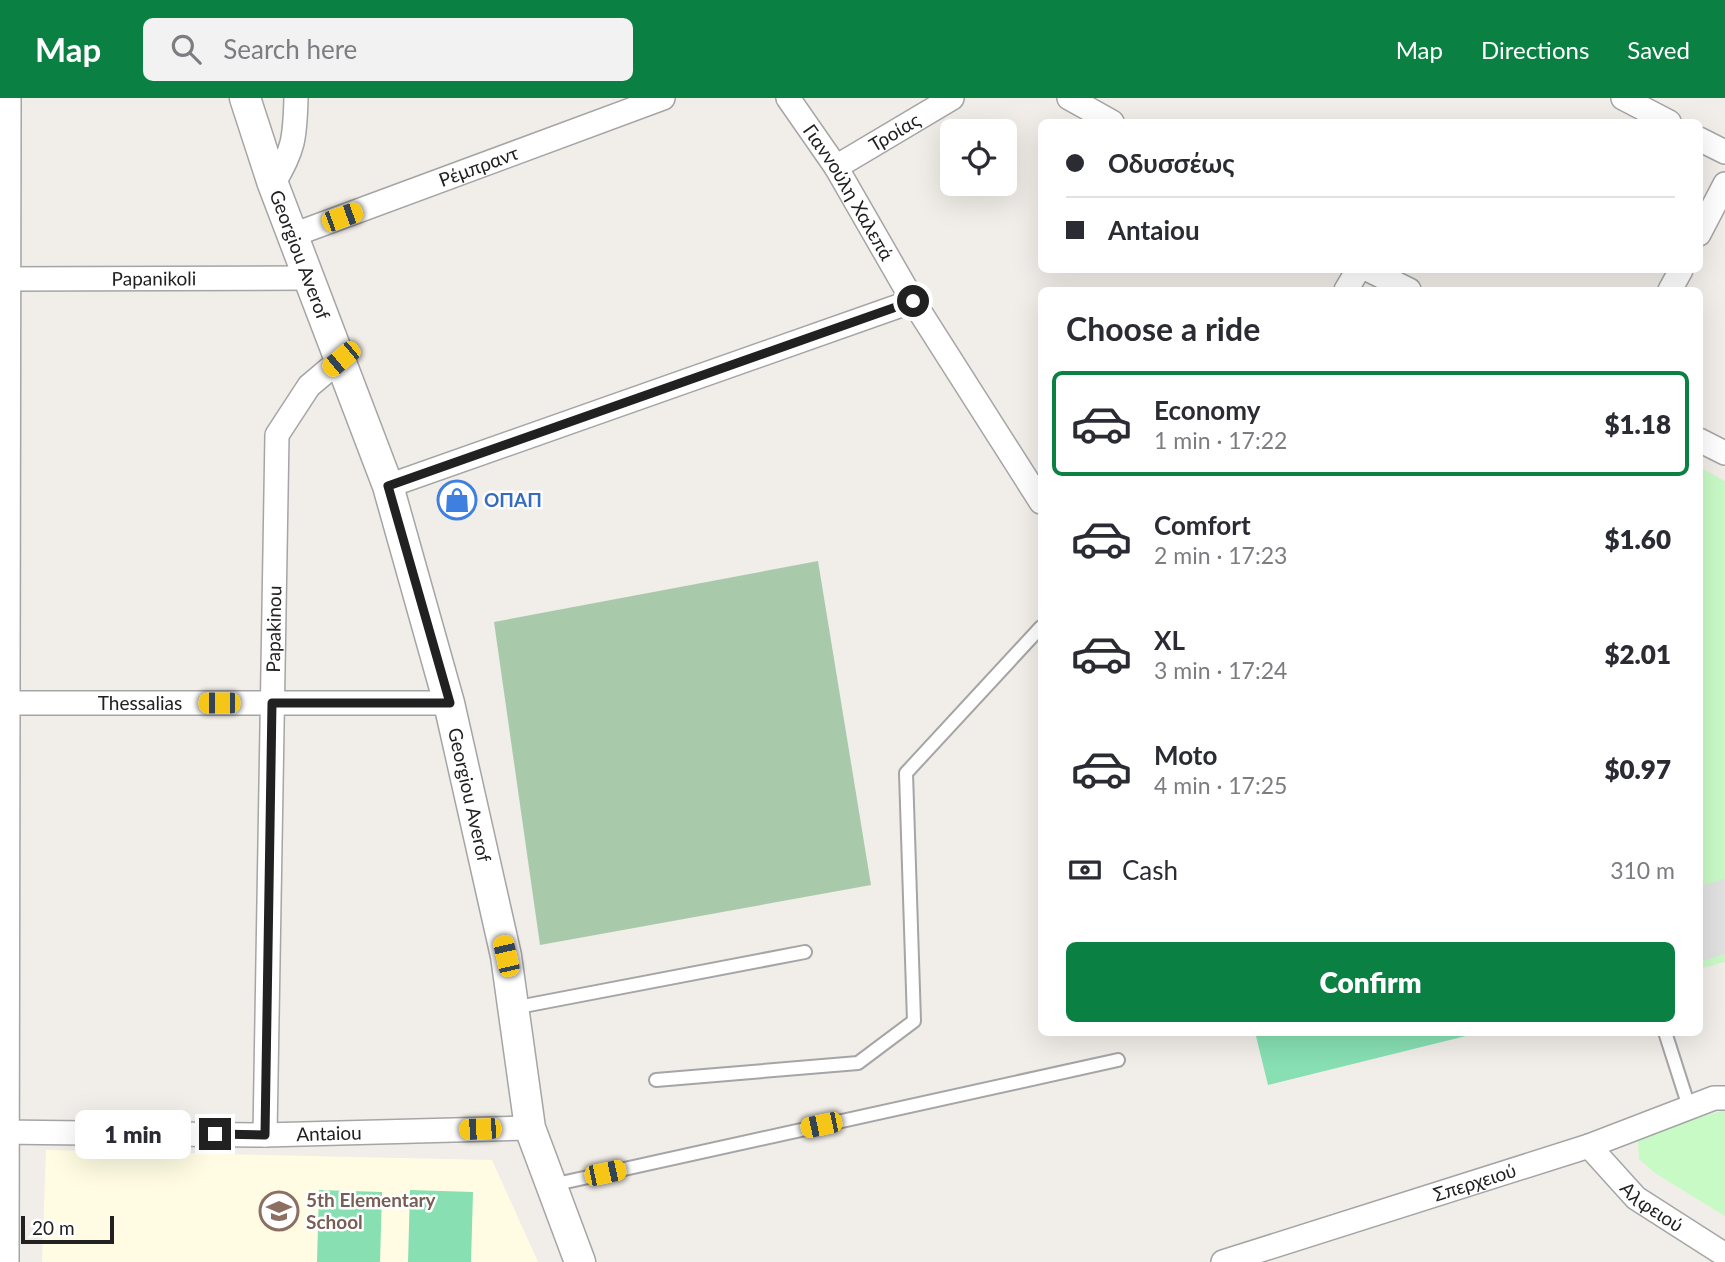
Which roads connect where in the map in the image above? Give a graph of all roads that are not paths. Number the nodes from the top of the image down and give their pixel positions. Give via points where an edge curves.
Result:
1 (9, 98) edge
2 (245, 98) edge
3 (296, 98) edge
4 (663, 98) edge
5 (789, 98) edge
6 (951, 98) edge
7 (1069, 98) edge
8 (1623, 98) edge
9 (1106, 119) edge
10 (1663, 119) edge
11 (1703, 141) edge
12 (1725, 152) edge
13 (836, 167) junction
14 (273, 184) junction
15 (1725, 184) edge
16 (1703, 226) edge
17 (293, 235) junction
18 (1375, 273) edge
19 (310, 278) junction
20 (4, 279) edge
21 (1403, 287) edge
22 (913, 301) junction
23 (341, 359) junction
24 (1703, 442) edge
25 (1725, 453) edge
26 (388, 486) junction
27 (1038, 497) edge
28 (1038, 630) edge
29 (3, 703) edge
30 (272, 703) junction
31 (450, 703) junction
32 (805, 953) dead end
33 (513, 1008) junction
34 (1666, 1036) edge
35 (1118, 1060) dead end
36 (656, 1080) dead end
37 (1725, 1098) edge
38 (1689, 1107) junction
39 (530, 1128) junction
40 (3, 1132) edge
41 (265, 1135) junction
42 (1589, 1146) junction
43 (551, 1185) junction
44 (1286, 1252) edge
45 (1725, 1255) edge
46 (7, 1262) edge
47 (580, 1262) edge
48 (1223, 1262) edge

1 - 20 street
2 - 14 street, Georgiou Averof
3 - 14 street via 290,157
4 - 17 street, Ρέμπραντ
5 - 13 street, Γιαννούλη Χαλεπά
6 - 13 street, Τροίας
7 - 9 street
8 - 10 street
11 - 12 street
13 - 22 street, Γιαννούλη Χαλεπά
14 - 17 street, Georgiou Averof
15 - 16 street
17 - 19 street, Georgiou Averof
18 - 21 street
19 - 20 street, Papanikoli
19 - 23 street, Georgiou Averof
20 - 29 street
22 - 26 street
22 - 27 street, Γιαννούλη Χαλεπά
23 - 26 street, Georgiou Averof
23 - 30 street, Papakinou via 309,386 277,435
24 - 25 street
26 - 31 street, Georgiou Averof
28 - 36 lane via 906,773 914,1021 858,1063
29 - 30 street, Thessalias
29 - 40 street
30 - 31 street, Thessalias
30 - 41 street, Papakinou
31 - 33 street, Georgiou Averof via 506,956
32 - 33 lane
33 - 39 street, Georgiou Averof
34 - 38 lane
35 - 43 lane
37 - 38 street, Σπερχειού
38 - 42 street, Σπερχειού
39 - 41 street, Antaiou
39 - 43 street, Georgiou Averof
40 - 41 street, Antaiou
40 - 46 street
42 - 44 street, Σπερχειού
42 - 45 street, Αλφειού via 1636,1198
43 - 47 street, Georgiou Averof
44 - 48 street, Σπερχειού

